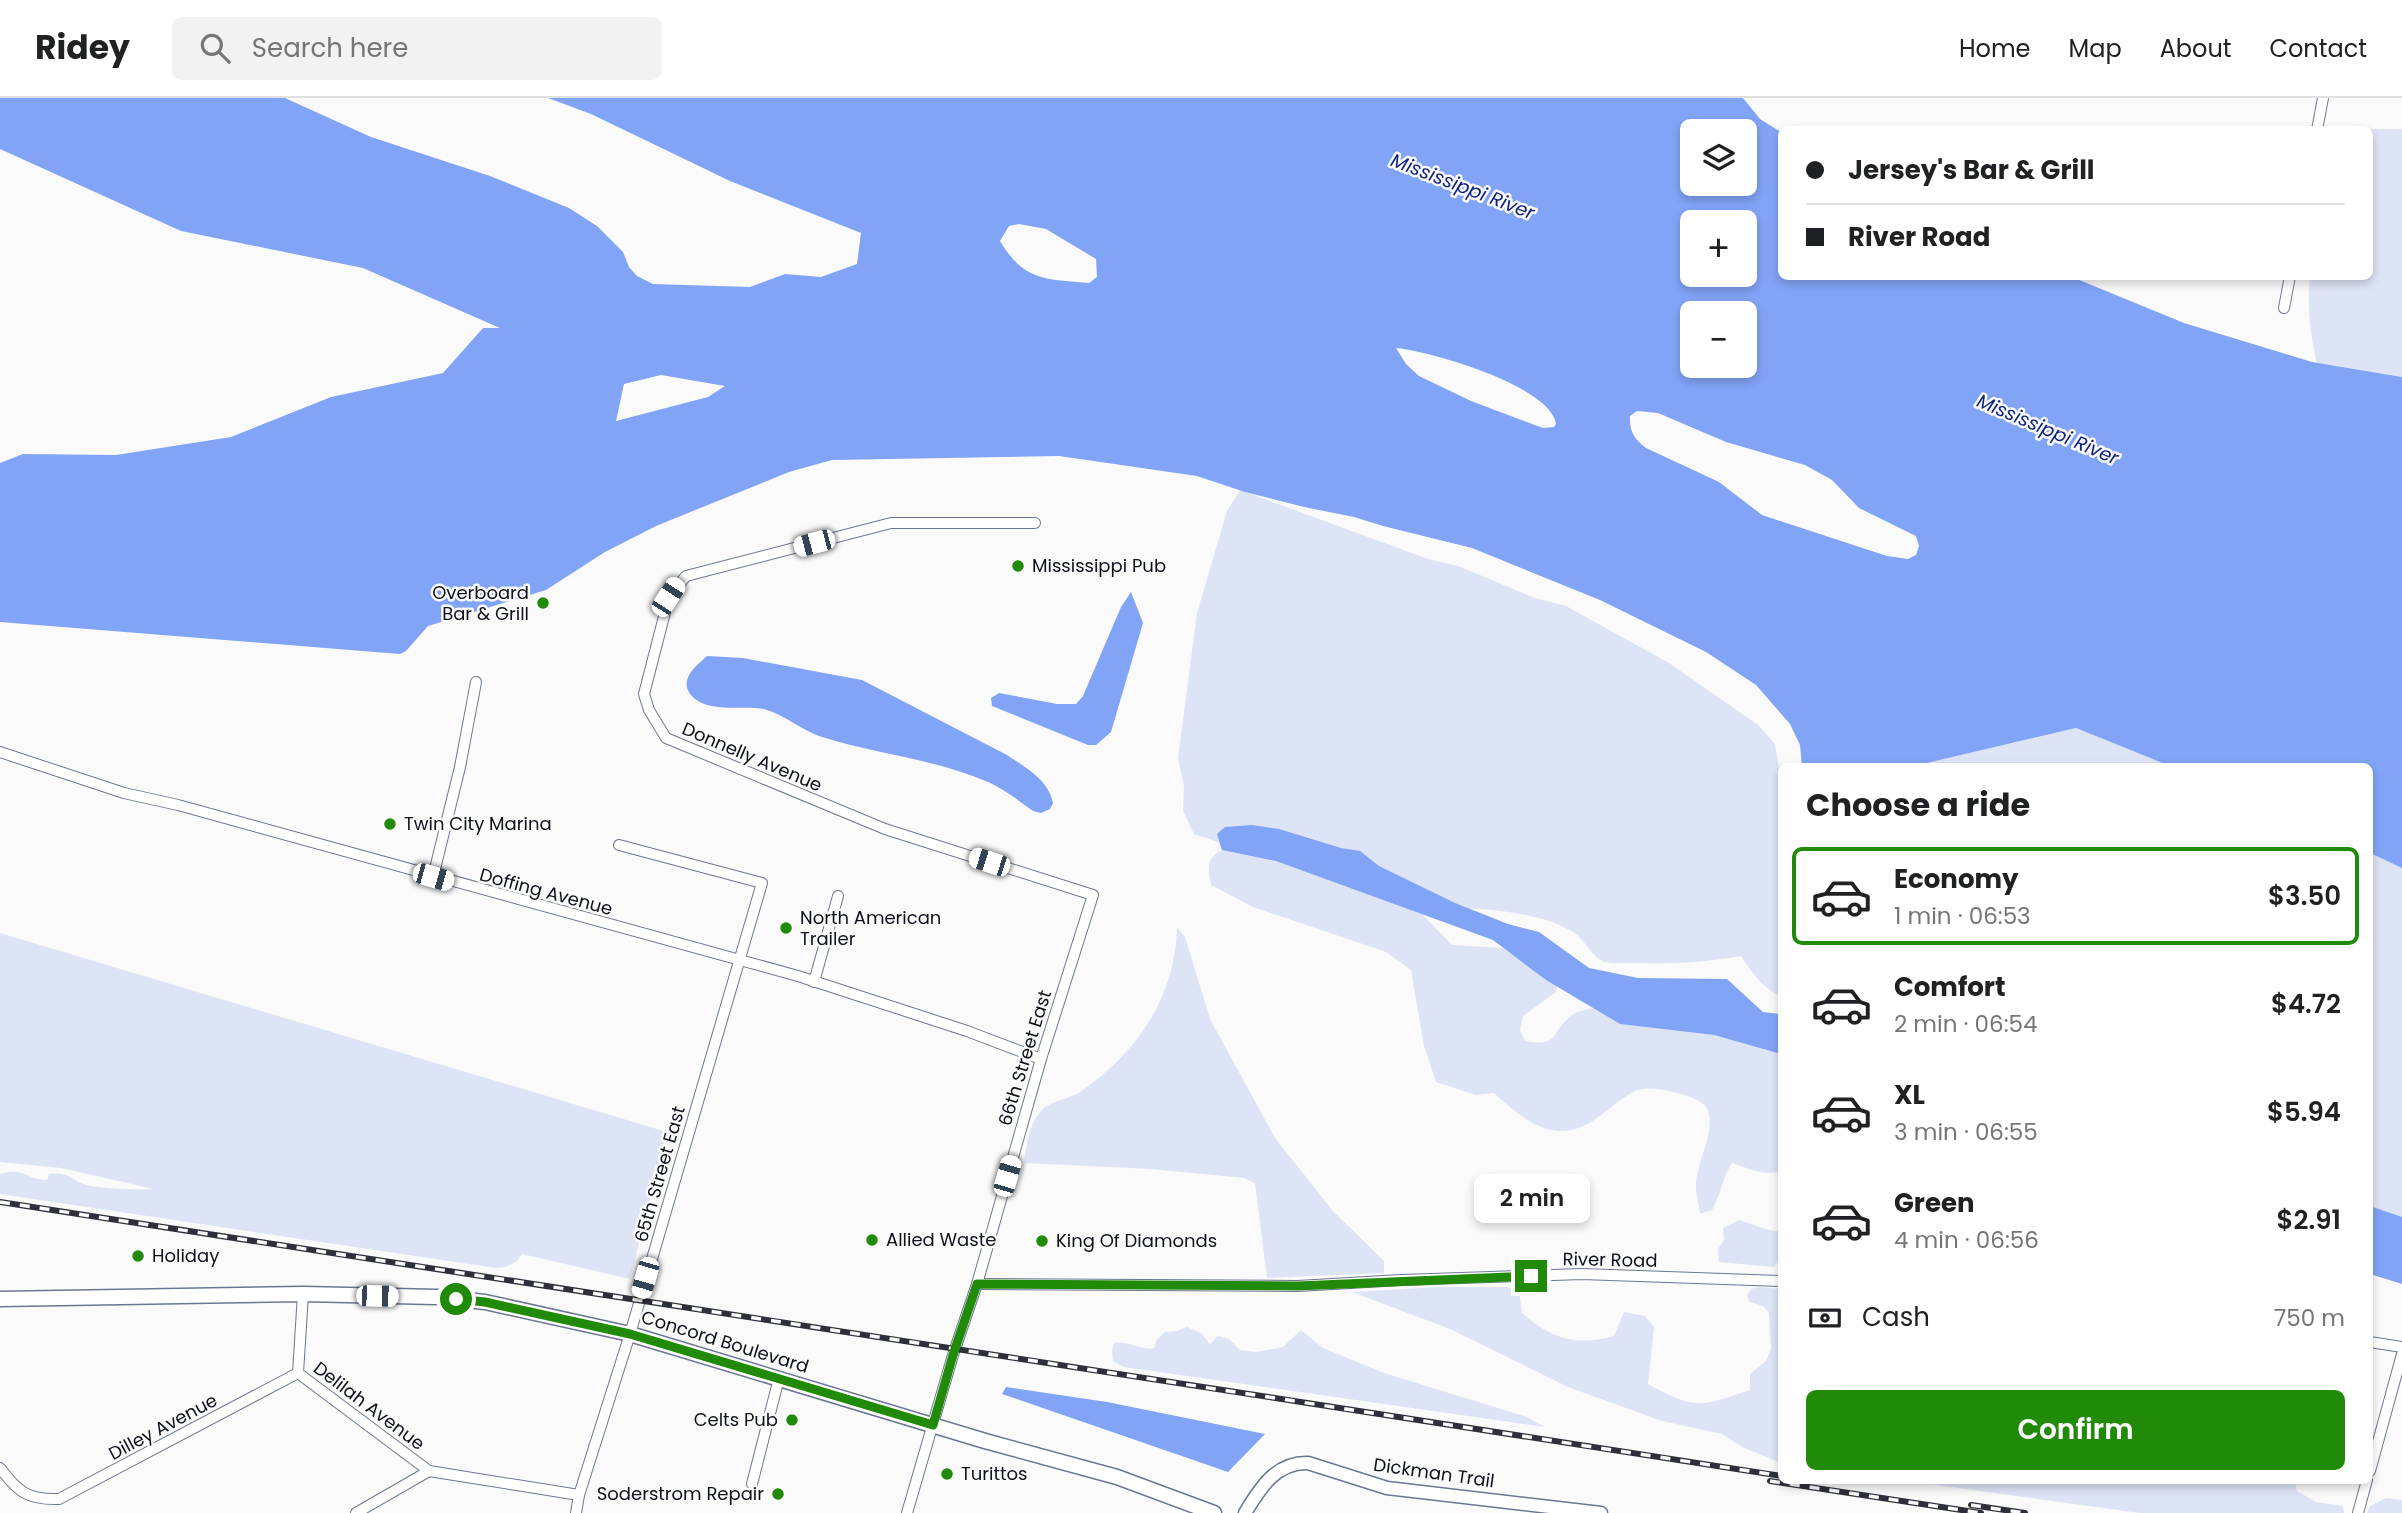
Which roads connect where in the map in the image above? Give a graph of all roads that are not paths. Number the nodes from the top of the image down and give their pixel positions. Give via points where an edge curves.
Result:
1 (2323, 98) edge
2 (2319, 126) edge
3 (2289, 280) edge
4 (2284, 308) dead end
5 (1035, 523) dead end
6 (476, 682) dead end
7 (0, 752) edge
8 (619, 845) dead end
9 (433, 877) junction
10 (1093, 895) joint
11 (838, 896) dead end
12 (739, 962) junction
13 (814, 982) junction
14 (1041, 1059) junction
15 (1778, 1281) edge
16 (977, 1284) junction
17 (303, 1294) junction
18 (0, 1299) edge
19 (630, 1334) junction
20 (2373, 1342) edge
21 (2402, 1347) edge
22 (2402, 1354) edge
23 (298, 1373) junction
24 (779, 1378) junction
25 (933, 1425) junction
26 (2373, 1460) edge
27 (0, 1468) edge
28 (429, 1471) junction
29 (752, 1484) dead end
30 (2366, 1484) edge
31 (579, 1495) junction
32 (356, 1513) edge
33 (576, 1513) edge
34 (907, 1513) edge
35 (1214, 1513) edge
36 (1245, 1513) edge
37 (1601, 1513) edge
38 (2358, 1513) edge

1 - 2 street
3 - 4 street
5 - 10 street, Donnelly Avenue via 891,523 686,576 668,597 644,694 667,738 885,829
6 - 9 street
7 - 9 street, Doffing Avenue via 124,793
8 - 12 street, 65th Street East via 762,883
9 - 12 street, Doffing Avenue
10 - 14 street, 66th Street East
11 - 13 street
12 - 13 street, Doffing Avenue
12 - 19 street, 65th Street East
13 - 14 street, Doffing Avenue
14 - 16 street, 66th Street East
15 - 16 street, River Road via 1582,1274 1298,1286
16 - 25 street, 66th Street East
17 - 18 main road, Concord Boulevard
17 - 19 main road, Concord Boulevard via 485,1302
17 - 23 street, Delilah Avenue
19 - 24 main road, Concord Boulevard
19 - 31 street, 65th Street East
20 - 21 street
22 - 26 street
23 - 27 street, Dilley Avenue via 59,1499 40,1500 15,1489
23 - 28 street, Delilah Avenue
24 - 25 main road, Concord Boulevard
24 - 29 street
25 - 34 street, 66th Street East
25 - 35 main road, Concord Boulevard via 1117,1477
28 - 31 street, Delilah Avenue
28 - 32 street
30 - 38 street
31 - 33 street, 65th Street East
36 - 37 street, Dickman Trail via 1278,1470 1288,1464 1308,1463 1387,1488

